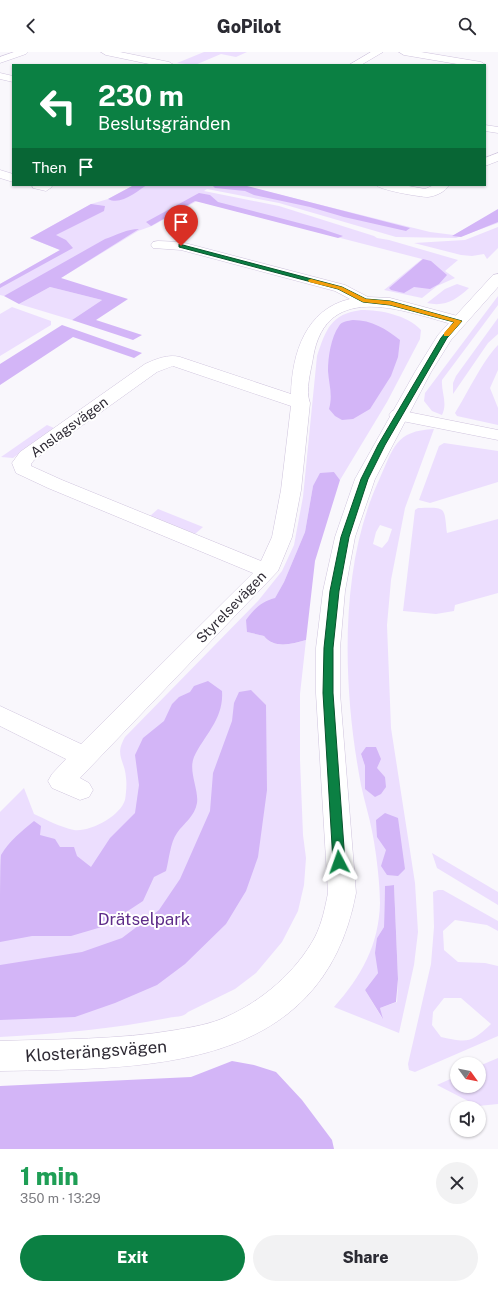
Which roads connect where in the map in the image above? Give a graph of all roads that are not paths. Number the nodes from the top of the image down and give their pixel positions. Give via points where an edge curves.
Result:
1 (23, 52) edge
2 (106, 52) edge
3 (378, 52) edge
4 (404, 52) edge
5 (0, 60) edge
6 (164, 64) edge
7 (356, 64) edge
8 (475, 64) edge
9 (0, 76) edge
10 (12, 79) edge
11 (486, 128) edge
12 (498, 130) edge
13 (498, 156) edge
14 (486, 162) edge
15 (0, 174) edge
16 (12, 178) edge
17 (387, 186) edge
18 (441, 186) edge
19 (158, 245) dead end
20 (498, 278) edge
21 (365, 300) junction
22 (459, 321) junction
23 (300, 403) junction
24 (398, 416) junction
25 (498, 435) edge
26 (267, 570) junction
27 (0, 715) edge
28 (84, 757) junction
29 (80, 790) dead end
30 (0, 1056) edge

1 - 5 street
2 - 6 street
3 - 7 street
4 - 8 street
9 - 10 street
11 - 12 street
13 - 14 street
15 - 16 street
17 - 18 street via 425,193
19 - 21 street via 181,246 340,288
20 - 22 street, Klosterängsvägen
21 - 22 street via 390,303
21 - 23 street, Styrelsevägen via 332,311 317,326 307,346
22 - 24 street, Klosterängsvägen via 444,338
23 - 26 street, Styrelsevägen via 291,490 282,537
23 - 26 street, Anslagsvägen via 174,361 162,363 145,372 27,456 21,463 23,469 55,484
24 - 25 street
24 - 30 street, Klosterängsvägen via 364,479 354,506 334,591 328,648 328,693 342,893 335,923 317,958 286,996 258,1017 216,1036 173,1046 99,1054
26 - 28 street, Styrelsevägen
27 - 28 street
28 - 29 street, Styrelsevägen via 61,781

